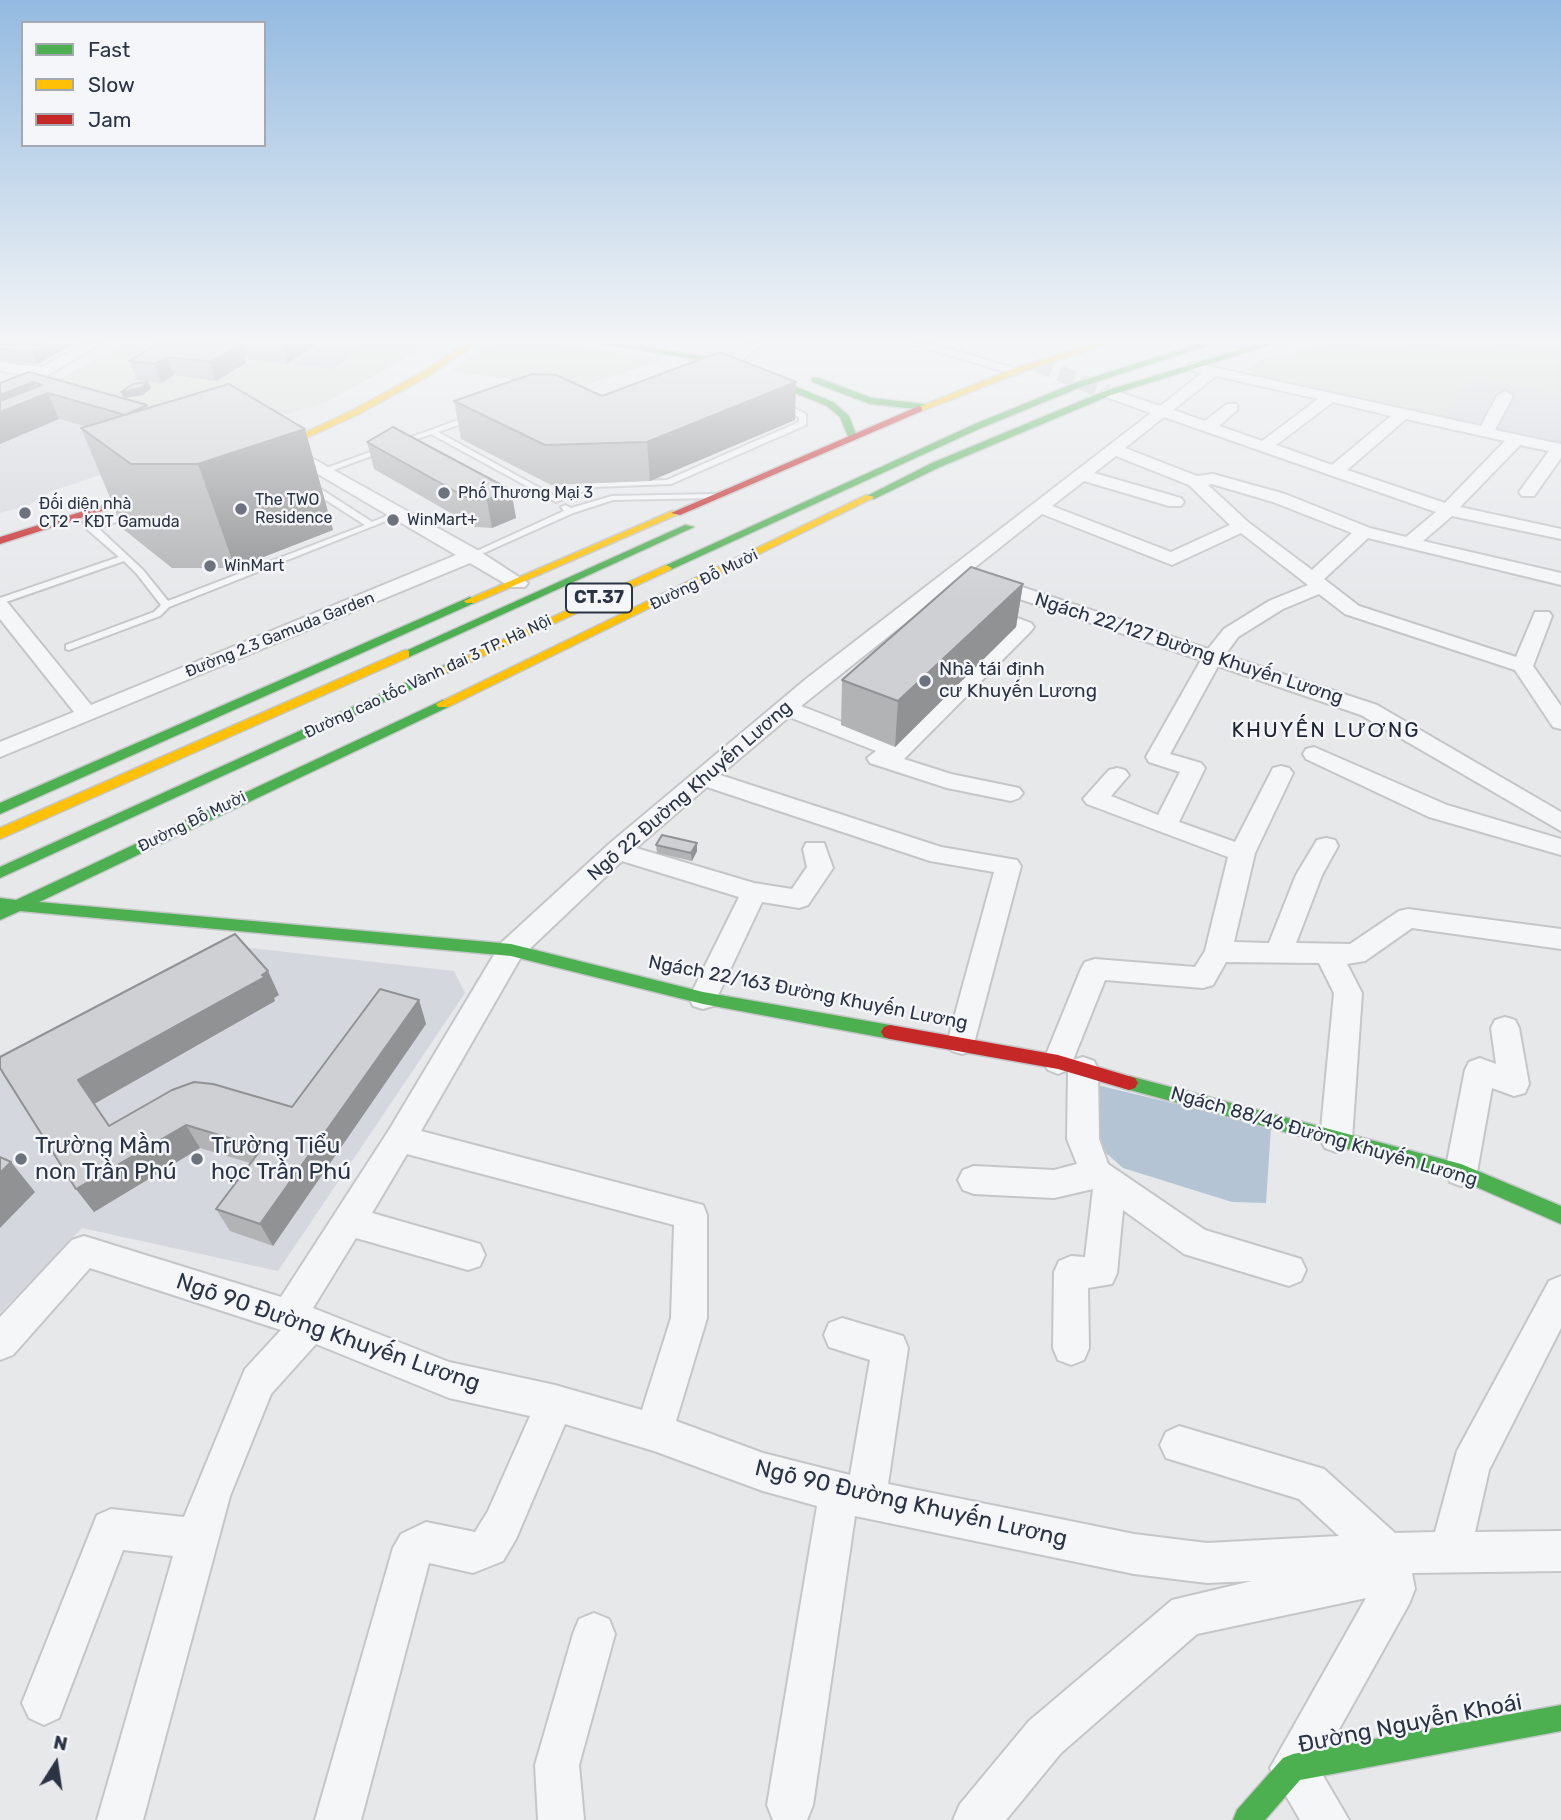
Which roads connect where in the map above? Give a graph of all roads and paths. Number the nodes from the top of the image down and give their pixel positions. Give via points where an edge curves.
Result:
1 (300, 429) edge
2 (312, 429) edge
3 (436, 429) edge
4 (789, 429) edge
5 (849, 429) edge
6 (873, 429) edge
7 (914, 429) edge
8 (972, 429) edge
9 (1022, 429) edge
10 (1138, 429) edge
11 (1217, 429) edge
12 (1288, 429) edge
13 (1384, 429) edge
14 (1472, 429) edge
15 (1488, 429) edge
16 (430, 431) junction
17 (1486, 432) junction
18 (456, 434) edge
19 (852, 438) junction
20 (444, 439) junction
21 (1516, 439) junction
22 (276, 443) junction
23 (1265, 446) junction
24 (246, 448) edge
25 (1113, 449) junction
26 (1560, 449) edge
27 (239, 464) edge
28 (1335, 471) junction
29 (332, 473) junction
30 (1080, 474) junction
31 (162, 478) edge
32 (302, 481) dead end
33 (1195, 481) junction
34 (177, 486) edge
35 (312, 487) junction
36 (772, 490) dead end
37 (1528, 492) dead end
38 (719, 495) junction
39 (556, 500) junction
40 (1175, 502) dead end
41 (1039, 507) junction
42 (139, 510) edge
43 (570, 510) junction
44 (1448, 510) junction
45 (402, 513) junction
46 (710, 518) dead end
47 (87, 522) junction
48 (371, 525) junction
49 (1241, 526) junction
50 (0, 527) edge
51 (1364, 532) junction
52 (1561, 534) edge
53 (0, 541) edge
54 (1410, 543) junction
55 (472, 555) junction
56 (125, 558) junction
57 (956, 572) junction
58 (1561, 578) edge
59 (1319, 582) junction
60 (518, 583) junction
61 (930, 593) junction
62 (0, 603) edge
63 (166, 605) junction
64 (1542, 616) dead end
65 (69, 646) dead end
66 (1213, 657) junction
67 (1522, 666) junction
68 (87, 714) junction
69 (781, 714) junction
70 (1561, 722) edge
71 (0, 750) edge
72 (1314, 754) dead end
73 (1281, 773) dead end
74 (1117, 775) dead end
75 (704, 778) junction
76 (1011, 793) dead end
77 (0, 809) edge
78 (1561, 823) edge
79 (1165, 826) junction
80 (0, 834) edge
81 (1326, 846) dead end
82 (1561, 847) edge
83 (815, 849) dead end
84 (618, 850) junction
85 (1242, 853) junction
86 (0, 873) edge
87 (754, 892) junction
88 (0, 904) edge
89 (19, 906) junction
90 (0, 914) edge
91 (1561, 939) edge
92 (510, 950) junction
93 (1218, 952) junction
94 (1279, 953) junction
95 (1328, 954) junction
96 (703, 998) junction
97 (1505, 1028) dead end
98 (962, 1043) junction
99 (1070, 1065) junction
100 (400, 1139) junction
101 (1336, 1139) junction
102 (1461, 1172) junction
103 (1103, 1178) junction
104 (974, 1180) dead end
105 (1561, 1214) edge
106 (348, 1222) junction
107 (468, 1255) dead end
108 (1289, 1270) dead end
109 (1561, 1292) edge
110 (299, 1320) junction
111 (842, 1335) dead end
112 (0, 1343) edge
113 (1071, 1348) dead end
114 (555, 1403) junction
115 (654, 1433) junction
116 (1179, 1445) dead end
117 (853, 1495) junction
118 (198, 1539) junction
119 (1561, 1551) edge
120 (1451, 1552) junction
121 (1388, 1553) junction
122 (594, 1634) dead end
123 (44, 1703) dead end
124 (1561, 1718) edge
125 (1293, 1768) junction
126 (790, 1805) dead end
127 (120, 1820) edge
128 (338, 1820) edge
129 (561, 1820) edge
130 (976, 1820) edge
131 (1247, 1820) edge
132 (1326, 1820) edge

1 - 22 main road
2 - 22 main road
3 - 16 lane
4 - 39 lane via 668,482 593,485
5 - 19 main road
6 - 19 main road
7 - 36 main road
8 - 86 main road, Đường cao tốc Vành đai 3 TP. Hà Nội / CT.37
9 - 89 main road, Đường Đỗ Mười via 936,465 653,605
10 - 25 street, Ngõ 22 Đường Khuyến Lương
11 - 23 street
12 - 23 street
13 - 28 street
14 - 17 street
15 - 17 street
16 - 20 lane
16 - 29 lane
17 - 21 street
18 - 20 lane
19 - 38 main road
20 - 39 lane
21 - 26 street
21 - 44 street
22 - 24 main road
22 - 27 main road
22 - 29 street
23 - 28 street
25 - 30 street, Ngõ 22 Đường Khuyến Lương
25 - 33 street
26 - 37 street
28 - 44 street
29 - 35 lane
29 - 45 street
30 - 40 street
30 - 41 street, Ngõ 22 Đường Khuyến Lương
31 - 50 main road
32 - 35 lane
33 - 49 street
33 - 51 street via 1213,479 1279,498
34 - 47 main road
35 - 48 lane
38 - 43 lane via 612,498
38 - 60 main road
39 - 43 lane
41 - 49 street via 1172,559
41 - 57 street, Ngõ 22 Đường Khuyến Lương
42 - 47 lane
43 - 55 lane
44 - 52 street
44 - 54 street
45 - 48 lane
45 - 55 street
46 - 80 main road, Đường cao tốc Vành đai 3 TP. Hà Nội / CT.37
47 - 53 main road
47 - 56 lane
48 - 63 lane
49 - 59 street
51 - 54 street
51 - 59 street
54 - 58 street
55 - 60 street
55 - 68 street, Đường 2.3 Gamuda Garden
56 - 62 lane
56 - 63 lane
57 - 61 street, Ngõ 22 Đường Khuyến Lương
57 - 66 street, Ngách 22/127 Đường Khuyến Lương
59 - 66 street via 1252,618 1231,633
59 - 67 street via 1352,610
60 - 77 main road
61 - 69 street, Ngõ 22 Đường Khuyến Lương
61 - 69 street via 1024,627 900,753
62 - 68 street
63 - 65 lane via 157,614
64 - 67 street
66 - 78 street, Ngách 22/127 Đường Khuyến Lương via 1369,710
66 - 79 street via 1157,757 1193,768
67 - 70 street
68 - 71 street, Đường 2.3 Gamuda Garden
69 - 75 street, Ngõ 22 Đường Khuyến Lương
69 - 76 street via 947,781
72 - 82 street via 1438,811
73 - 85 street
74 - 79 street via 1095,799
75 - 84 street, Ngõ 22 Đường Khuyến Lương
75 - 98 street via 939,855 1008,866
79 - 85 street
81 - 94 street via 1309,875
83 - 87 street via 820,868 799,899
84 - 87 street
84 - 92 street, Ngõ 22 Đường Khuyến Lương
85 - 93 street
87 - 96 street
88 - 89 main road, Ngách 22/163 Đường Khuyến Lương
89 - 90 main road, Đường Đỗ Mười
89 - 92 main road, Ngách 22/163 Đường Khuyến Lương
91 - 95 street via 1408,918 1355,954
92 - 96 main road, Ngách 22/163 Đường Khuyến Lương
92 - 100 street, Ngõ 22 Đường Khuyến Lương
93 - 94 street
93 - 99 street via 1203,978 1095,969
94 - 95 street
95 - 101 street via 1348,993
96 - 98 main road, Ngách 22/163 Đường Khuyến Lương
97 - 102 street via 1514,1084 1480,1070
98 - 99 main road, Ngách 22/163 Đường Khuyến Lương
99 - 101 main road, Ngách 88/46 Đường Khuyến Lương
99 - 103 street via 1083,1139
100 - 106 street, Ngõ 22 Đường Khuyến Lương
100 - 115 street via 691,1215 689,1318
101 - 102 main road, Ngách 88/46 Đường Khuyến Lương
102 - 105 main road, Ngách 88/46 Đường Khuyến Lương
103 - 104 street via 1054,1184
103 - 108 street via 1196,1243
103 - 113 street via 1100,1273 1071,1272
106 - 107 street
106 - 110 street, Ngõ 22 Đường Khuyến Lương
109 - 120 street via 1471,1465
110 - 112 street, Ngõ 90 Đường Khuyến Lương via 84,1251
110 - 114 street, Ngõ 90 Đường Khuyến Lương via 449,1380
110 - 118 street via 258,1382 210,1496
111 - 117 street via 890,1348
114 - 115 street, Ngõ 90 Đường Khuyến Lương
114 - 128 street via 489,1547 473,1553 426,1542 415,1548 407,1562
115 - 117 street, Ngõ 90 Đường Khuyến Lương via 763,1472
116 - 121 street via 1310,1483
117 - 121 street, Ngõ 90 Đường Khuyến Lương via 1134,1554 1207,1563
117 - 126 street
118 - 123 street via 111,1529
118 - 127 street
119 - 120 street, Ngõ 90 Đường Khuyến Lương
120 - 121 street, Ngõ 90 Đường Khuyến Lương
121 - 125 street via 1394,1589
121 - 130 street via 1365,1578 1187,1615 1045,1737
122 - 129 street via 557,1765
124 - 125 main road, Đường Nguyễn Khoái
125 - 131 main road, Đường Nguyễn Khoái
125 - 132 street

